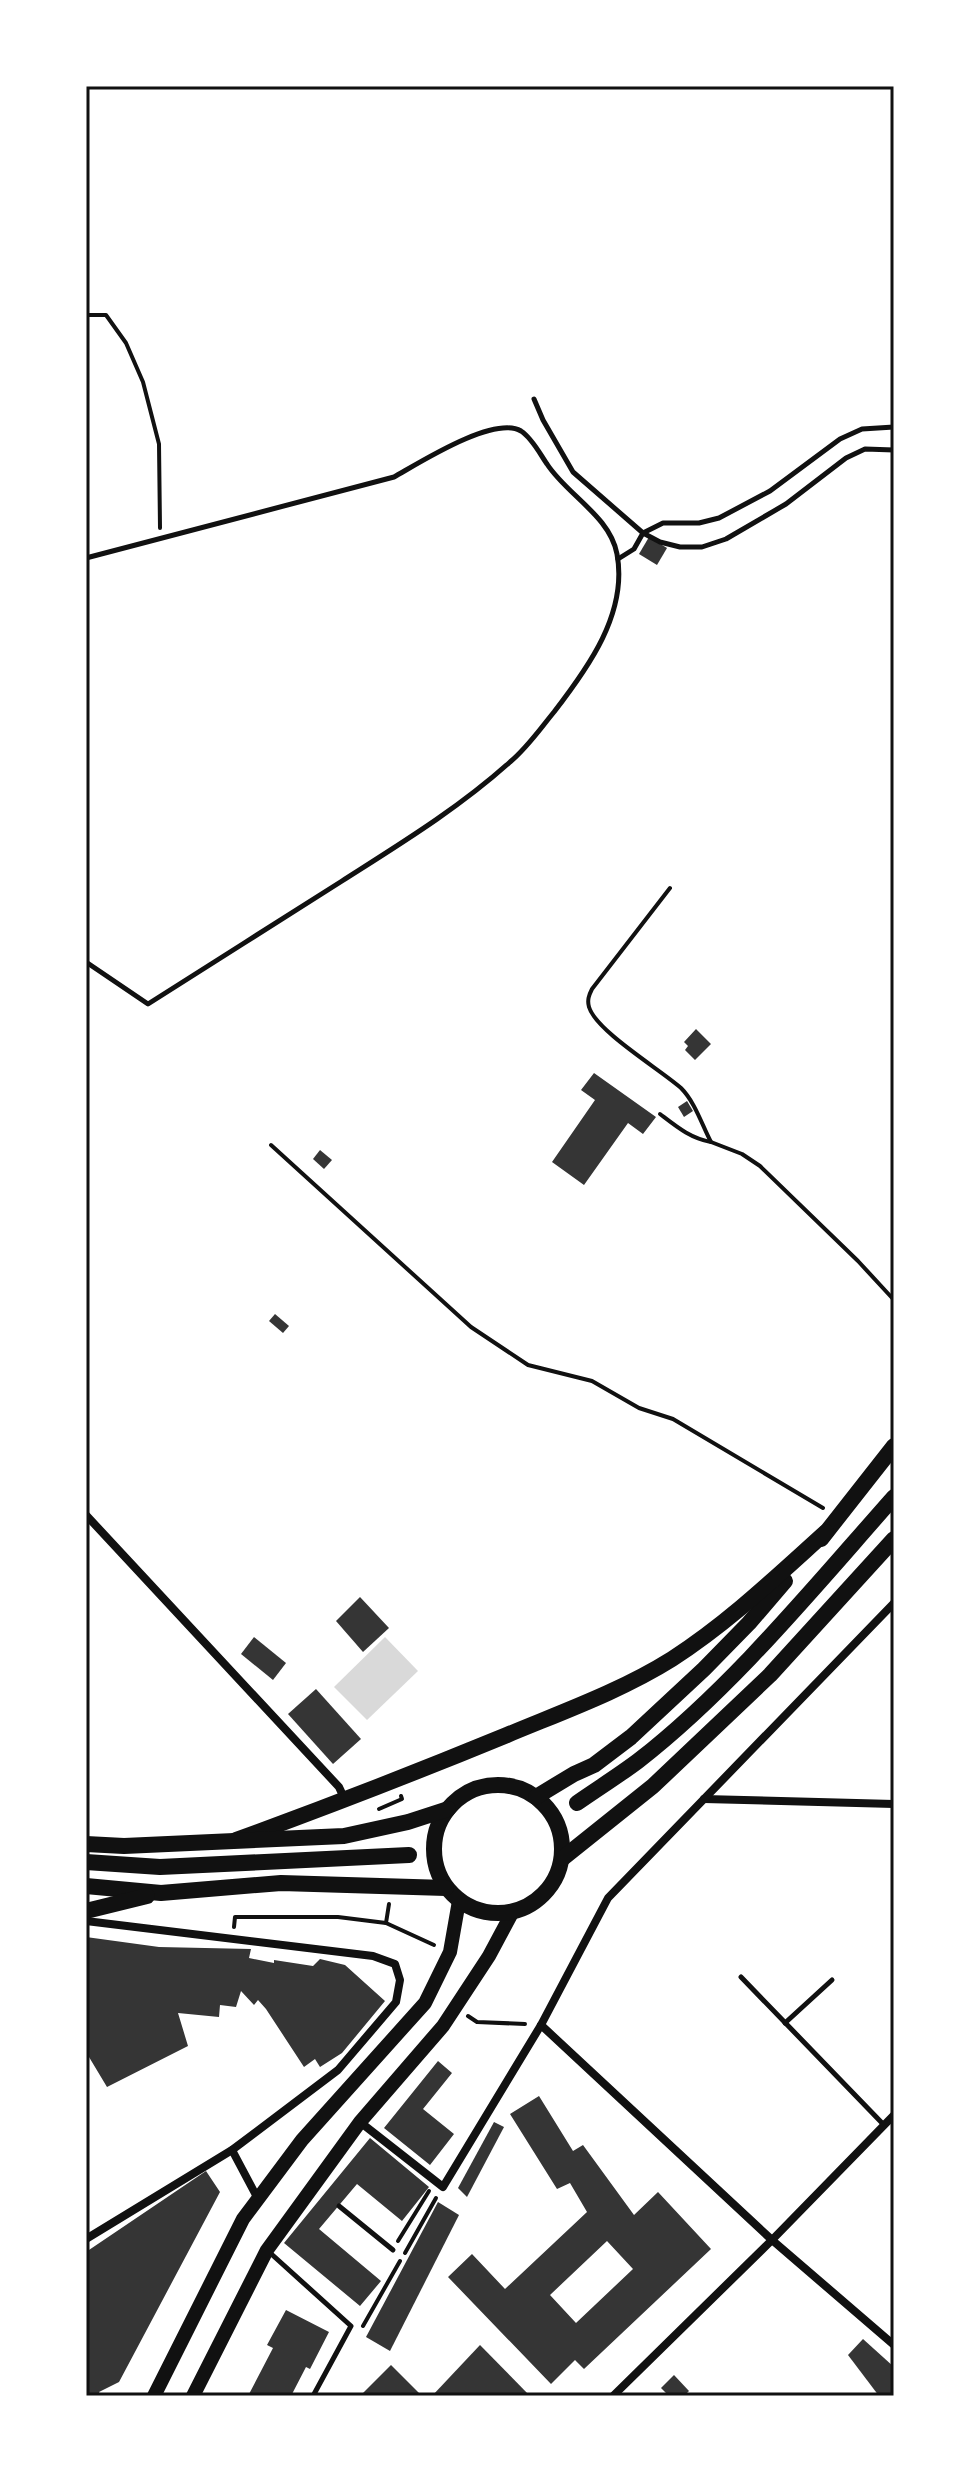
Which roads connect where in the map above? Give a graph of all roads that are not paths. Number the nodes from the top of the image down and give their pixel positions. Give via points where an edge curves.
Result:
1 (534, 399) dead end
2 (894, 427) edge
3 (894, 450) edge
4 (643, 533) junction
5 (86, 558) edge
6 (618, 559) junction
7 (86, 962) edge
8 (894, 1446) edge
9 (894, 1497) edge
10 (86, 1515) edge
11 (826, 1532) junction
12 (894, 1539) edge
13 (894, 1603) edge
14 (536, 1797) junction
15 (704, 1799) junction
16 (345, 1801) junction
17 (577, 1803) dead end
18 (894, 1804) edge
19 (448, 1809) junction
20 (236, 1840) junction
21 (86, 1844) edge
22 (409, 1855) dead end
23 (86, 1862) edge
24 (561, 1865) junction
25 (86, 1886) edge
26 (446, 1888) junction
27 (161, 1893) junction
28 (459, 1901) junction
29 (86, 1911) edge
30 (512, 1913) junction
31 (86, 1921) edge
32 (741, 1977) dead end
33 (832, 1980) dead end
34 (785, 2023) junction
35 (541, 2025) junction
36 (894, 2115) edge
37 (360, 2122) junction
38 (883, 2124) junction
39 (232, 2150) junction
40 (258, 2199) junction
41 (339, 2206) dead end
42 (86, 2239) edge
43 (772, 2240) junction
44 (267, 2250) junction
45 (393, 2250) road end
46 (894, 2345) edge
47 (153, 2395) edge
48 (193, 2396) edge
49 (313, 2396) edge
50 (613, 2396) edge

1 - 4 lane via 573,472
2 - 4 lane via 862,429 840,439 770,491 719,518 663,523
3 - 4 lane via 865,449 846,458 786,504 702,547 680,547
4 - 6 lane via 634,549
5 - 6 lane via 394,477 438,452 511,427 523,432 556,477 608,531
6 - 7 lane via 614,607 588,666 522,750 484,785 148,1004
8 - 11 highway
9 - 17 highway via 714,1692 638,1760
10 - 16 street via 339,1787
11 - 14 highway via 749,1623 631,1737
11 - 16 highway via 739,1611 643,1675
12 - 24 highway via 770,1675
13 - 15 street
14 - 19 highway via 522,1789 490,1785
14 - 24 highway via 562,1835
15 - 18 street
15 - 35 street via 608,1898
16 - 20 highway
19 - 20 highway via 344,1836
19 - 26 highway via 437,1832 434,1857
20 - 21 highway
22 - 23 highway via 160,1867
24 - 30 highway via 541,1898
25 - 27 highway
26 - 27 highway via 281,1883
26 - 28 highway
27 - 29 highway
28 - 30 highway via 484,1912
28 - 40 main road via 450,1952 425,2003 302,2140
30 - 37 main road via 456,2009
31 - 39 street via 373,1956 395,1964 400,1980 396,2002 338,2070
32 - 34 lane
33 - 34 lane
34 - 38 lane
35 - 37 street via 443,2187
35 - 43 street
36 - 38 street
37 - 44 main road via 319,2189
38 - 43 street
39 - 40 street
39 - 42 street
40 - 47 main road
41 - 45 lane
43 - 46 street
43 - 50 street
44 - 48 main road
44 - 49 lane via 351,2326

